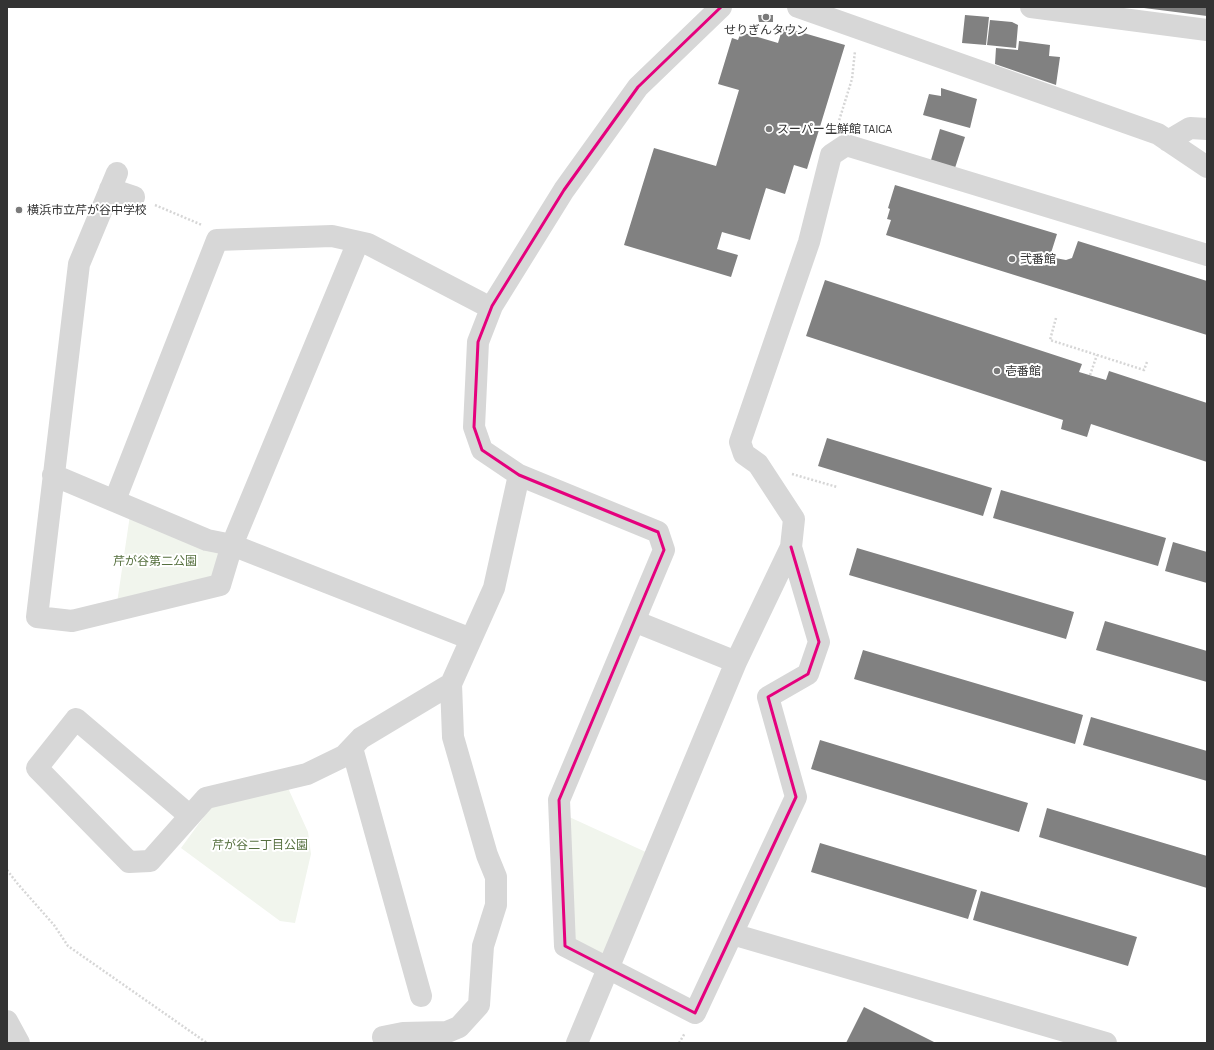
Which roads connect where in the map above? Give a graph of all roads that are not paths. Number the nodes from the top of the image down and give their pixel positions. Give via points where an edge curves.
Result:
1 (721, 7) edge
2 (798, 7) edge
3 (1031, 7) edge
4 (1061, 9) edge
5 (1207, 30) edge
6 (1207, 130) edge
7 (1168, 141) junction
8 (1207, 167) edge
9 (134, 197) road end
10 (358, 242) junction
11 (1207, 255) edge
12 (491, 308) junction
13 (53, 475) junction
14 (518, 475) junction
15 (115, 500) junction
16 (232, 545) junction
17 (791, 547) junction
18 (634, 621) junction
19 (471, 639) junction
20 (736, 662) junction
21 (451, 684) junction
22 (352, 748) junction
23 (190, 816) junction
24 (732, 934) junction
25 (609, 969) junction
26 (421, 996) dead end
27 (7, 1021) edge
28 (384, 1040) edge
29 (19, 1043) edge
30 (577, 1043) edge
31 (1106, 1043) edge

1 - 12 street via 638,87 564,190
2 - 7 street via 858,37 1116,119 1158,134
3 - 4 street
4 - 5 street
6 - 7 street via 1190,128
7 - 8 street
9 - 13 street via 113,181 79,264
10 - 12 street via 368,244
10 - 15 street via 332,236 212,233
10 - 16 street
11 - 17 street via 846,145 832,147 808,242 740,442 744,454 758,464 794,519
12 - 14 street via 478,342 474,427 482,450
13 - 15 street
13 - 16 street via 37,617 72,621 220,585
14 - 18 street via 658,532 664,550
14 - 19 street via 494,588
15 - 16 street via 207,540
16 - 19 street
17 - 20 street
17 - 24 street via 819,642 808,674 768,697 796,797
18 - 20 street
18 - 25 street via 559,800 566,946
19 - 21 street
20 - 25 street
21 - 22 street via 361,738
21 - 28 street via 453,737 487,855 496,877 496,905 483,946 479,1005 459,1027 447,1032 403,1033
22 - 23 street via 344,756 307,774 206,798
22 - 26 street
23 - 23 street via 76,719 37,768 129,862 150,861
24 - 25 street via 695,1013
24 - 31 street
25 - 30 street
27 - 29 street

